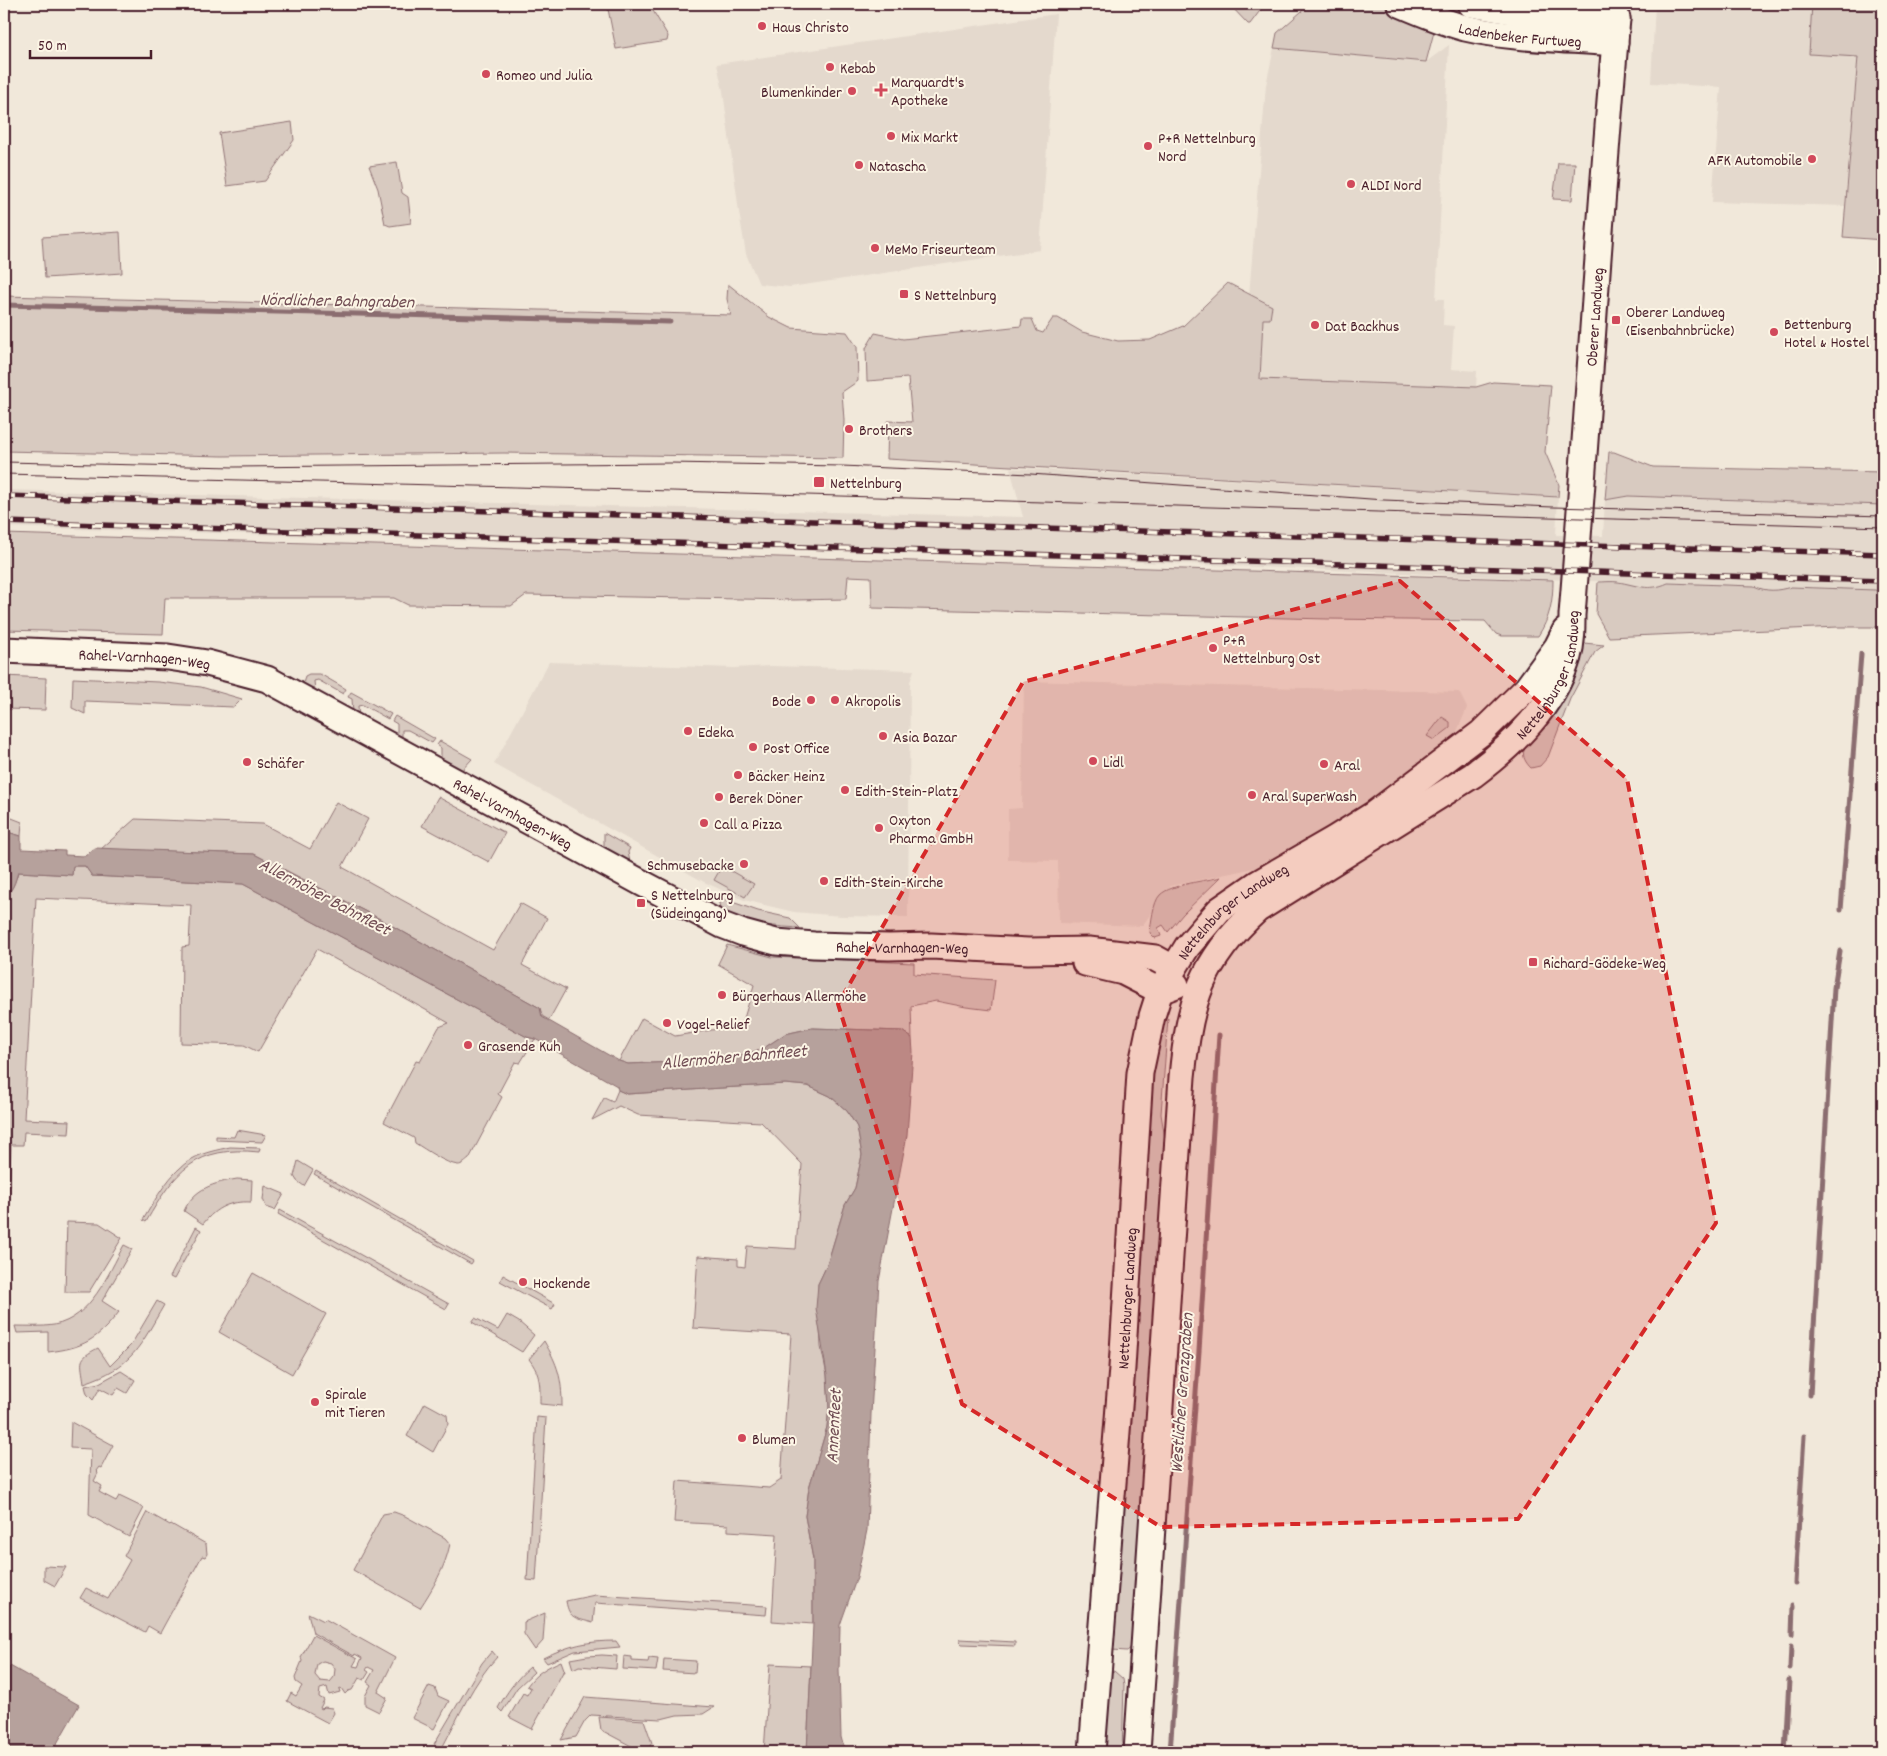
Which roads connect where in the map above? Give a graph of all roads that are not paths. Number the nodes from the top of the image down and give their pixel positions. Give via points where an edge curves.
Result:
1 (1400, 4) edge
2 (1471, 4) edge
3 (1618, 17) edge
4 (1572, 615) junction
5 (4, 650) edge
6 (1206, 974) junction
7 (1169, 982) junction
8 (1184, 1051) junction
9 (1092, 1752) edge
10 (1138, 1752) edge

1 - 3 main road, Ladenbeker Furtweg via 1465,28 1514,34
2 - 3 main road, Ladenbeker Furtweg via 1522,13
3 - 4 main road, Oberer Landweg via 1604,159
4 - 6 main road, Nettelnburger Landweg via 1569,656 1561,678 1542,710 1501,754 1462,783 1257,910 1224,943
4 - 7 main road, Nettelnburger Landweg via 1557,647 1527,688 1481,733 1374,814 1219,910 1187,947
5 - 7 main road, Rahel-Varnhagen-Weg via 168,657 208,663 267,679 642,884 743,933 776,942 814,945 1028,950
6 - 7 main road
6 - 8 main road, Nettelnburger Landweg via 1193,1006
7 - 8 main road
7 - 9 main road, Nettelnburger Landweg via 1152,1016 1140,1073 1122,1368
8 - 10 main road, Nettelnburger Landweg

